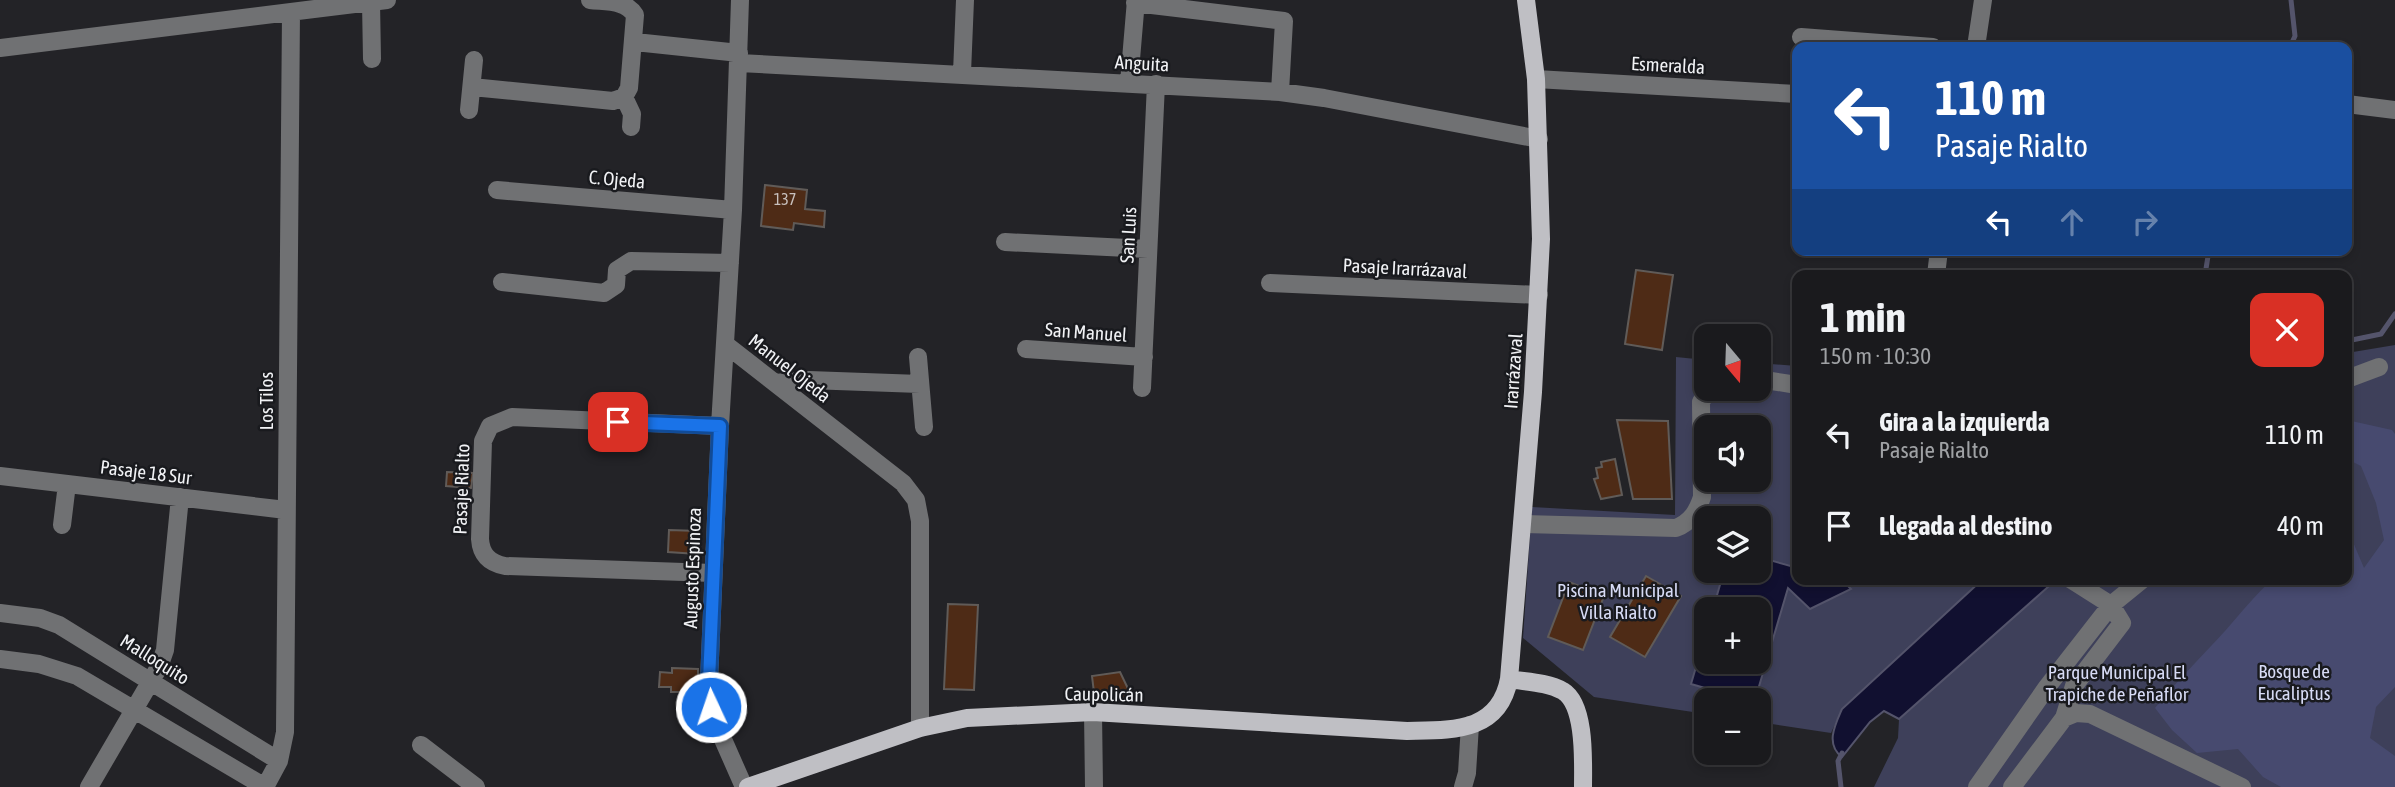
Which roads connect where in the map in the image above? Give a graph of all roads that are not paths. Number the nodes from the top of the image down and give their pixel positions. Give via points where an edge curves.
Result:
1 (590, 0) edge
2 (740, 0) edge
3 (965, 0) edge
4 (1526, 0) edge
5 (1983, 0) edge
6 (370, 1) edge
7 (1135, 1) edge
8 (290, 12) junction
9 (1801, 37) dead end
10 (635, 42) junction
11 (1867, 42) edge
12 (1977, 42) edge
13 (0, 48) edge
14 (739, 58) junction
15 (372, 59) dead end
16 (474, 60) dead end
17 (962, 73) junction
18 (1536, 79) junction
19 (1129, 83) junction
20 (1156, 84) junction
21 (471, 87) junction
22 (1272, 92) junction
23 (1792, 94) edge
24 (624, 97) junction
25 (2352, 105) edge
26 (469, 110) dead end
27 (2395, 110) edge
28 (631, 127) dead end
29 (1539, 139) junction
30 (497, 190) dead end
31 (733, 210) junction
32 (1005, 242) dead end
33 (1149, 250) junction
34 (730, 263) junction
35 (502, 282) dead end
36 (1270, 283) dead end
37 (1538, 295) junction
38 (725, 344) junction
39 (1026, 349) dead end
40 (918, 357) dead end
41 (1144, 357) junction
42 (2379, 367) dead end
43 (2352, 377) edge
44 (1771, 381) edge
45 (775, 383) junction
46 (920, 384) junction
47 (1792, 384) edge
48 (1142, 388) dead end
49 (1702, 401) edge
50 (720, 426) junction
51 (924, 427) dead end
52 (0, 476) edge
53 (67, 484) junction
54 (180, 497) junction
55 (286, 510) junction
56 (1522, 524) junction
57 (62, 525) dead end
58 (713, 573) junction
59 (2079, 585) edge
60 (2136, 585) edge
61 (2111, 605) junction
62 (0, 613) edge
63 (0, 659) edge
64 (1509, 679) junction
65 (150, 681) junction
66 (134, 709) junction
67 (1093, 712) junction
68 (2064, 718) junction
69 (1469, 725) junction
70 (920, 727) junction
71 (421, 745) dead end
72 (279, 761) junction
73 (89, 787) edge
74 (265, 787) edge
75 (477, 787) edge
76 (746, 787) edge
77 (1094, 787) edge
78 (1463, 787) edge
79 (1583, 787) edge
80 (1977, 787) edge
81 (2012, 787) edge
82 (2242, 787) edge

1 - 10 street via 622,3 632,9
2 - 14 street, Manuel Ojeda
3 - 17 street
4 - 18 main road, Irarrázaval
5 - 12 street
6 - 8 street
6 - 15 street
7 - 19 street
7 - 22 street via 1284,21
8 - 13 street
8 - 55 street, Los Tilos
9 - 11 street
10 - 14 street, Anguita
10 - 24 street
14 - 17 street, Anguita
14 - 31 street, Manuel Ojeda
16 - 21 street
17 - 19 street, Anguita
18 - 23 street, Esmeralda
18 - 29 main road, Irarrázaval
19 - 20 street, Anguita
20 - 22 street, Anguita
20 - 33 street, San Luis
21 - 24 street via 613,101
21 - 26 street
22 - 29 street, Anguita
24 - 28 street via 632,114
25 - 27 street
29 - 37 main road, Irarrázaval
30 - 31 street, C. Ojeda
31 - 34 street, Manuel Ojeda
32 - 33 street
33 - 41 street, San Luis
34 - 35 street via 631,261 617,270 616,285 604,293
34 - 38 street, Manuel Ojeda
36 - 37 street, Pasaje Irarrázaval
37 - 56 main road, Irarrázaval
38 - 45 street, Manuel Ojeda
38 - 50 street, Augusto Espinoza
39 - 41 street, San Manuel
40 - 46 street
41 - 48 street, San Luis
42 - 43 street
44 - 47 street
45 - 46 street
45 - 70 street, Manuel Ojeda via 903,482 916,500 920,521
46 - 51 street
49 - 56 street via 1702,497 1686,524 1676,528
50 - 58 street, Augusto Espinoza
50 - 58 street, Pasaje Rialto via 512,417 490,426 483,441 480,539 492,562
52 - 53 street, Pasaje 18 Sur
53 - 54 street, Pasaje 18 Sur
53 - 57 street
54 - 55 street, Pasaje 18 Sur
54 - 65 street via 167,641
55 - 72 street, Los Tilos via 285,732
56 - 64 main road, Irarrázaval
58 - 76 street, Augusto Espinoza via 709,694 714,719
59 - 61 street
60 - 61 street
61 - 68 street via 2122,623 2074,686
61 - 80 street
62 - 65 street, Malloquito via 50,621
63 - 66 street via 65,671
64 - 69 main road, Irarrázaval via 1499,708 1487,720
64 - 79 main road via 1565,692 1577,709
65 - 66 street
65 - 72 street, Malloquito
66 - 73 street
66 - 74 street
67 - 69 main road, Caupolicán via 1407,731
67 - 70 main road, Caupolicán via 967,718
67 - 77 street
68 - 81 street
68 - 82 street via 2090,714
69 - 78 street
70 - 76 main road, Caupolicán
71 - 75 street
72 - 74 street, Los Tilos

